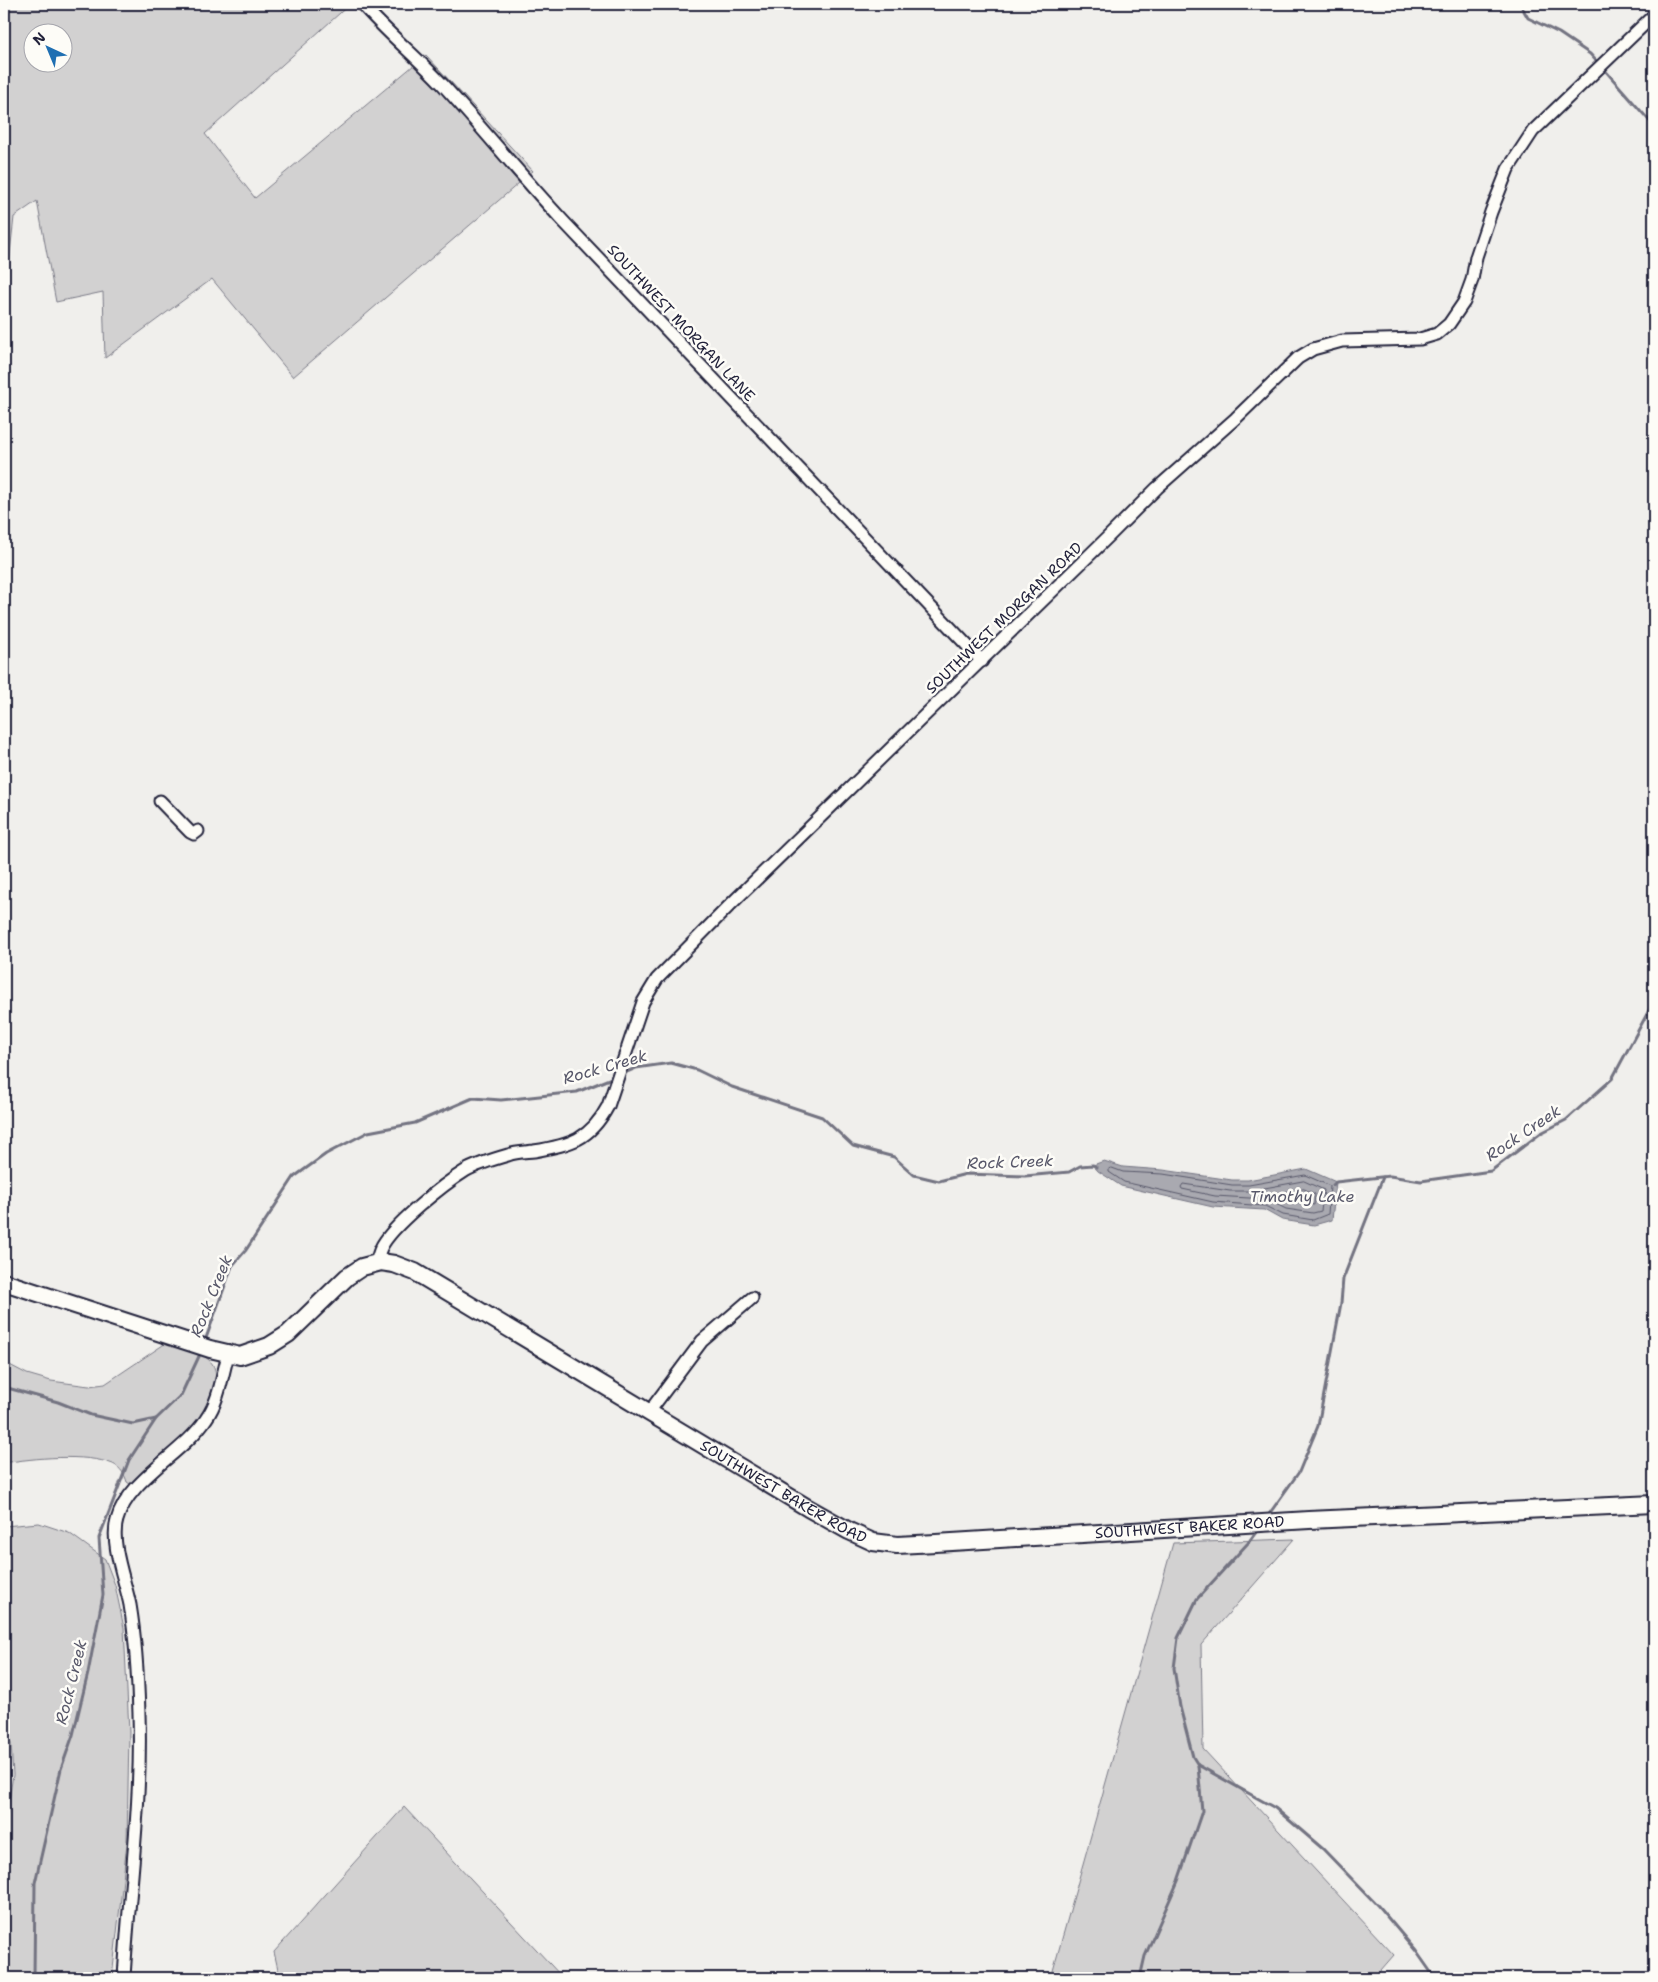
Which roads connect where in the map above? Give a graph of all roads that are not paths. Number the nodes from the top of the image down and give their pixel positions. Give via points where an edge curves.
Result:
1 (362, 4) edge
2 (1654, 15) edge
3 (982, 661) junction
4 (160, 801) dead end
5 (198, 831) dead end
6 (376, 1262) junction
7 (4, 1282) edge
8 (752, 1298) dead end
9 (228, 1355) junction
10 (649, 1412) junction
11 (1654, 1504) edge
12 (124, 1978) edge

1 - 3 street, SOUTHWEST MORGAN LANE via 442,84 564,222
2 - 3 street, SOUTHWEST MORGAN ROAD via 1533,131 1508,169 1476,257 1464,302 1449,324 1436,334 1420,339 1342,341 1314,349 1298,358 1157,488
3 - 6 street, SOUTHWEST MORGAN ROAD via 657,979 643,1002 608,1106 588,1134 556,1148 509,1154 466,1170 430,1196 393,1231
4 - 5 street via 190,832
6 - 9 main road via 347,1277 278,1340 246,1355
6 - 10 main road, SOUTHWEST BAKER ROAD via 394,1264 415,1272
7 - 9 main road
8 - 10 street via 702,1341
9 - 12 street via 215,1403 207,1419 130,1493 115,1529 115,1543 133,1628 139,1714 137,1817
10 - 11 main road, SOUTHWEST BAKER ROAD via 849,1531 873,1542 889,1544

